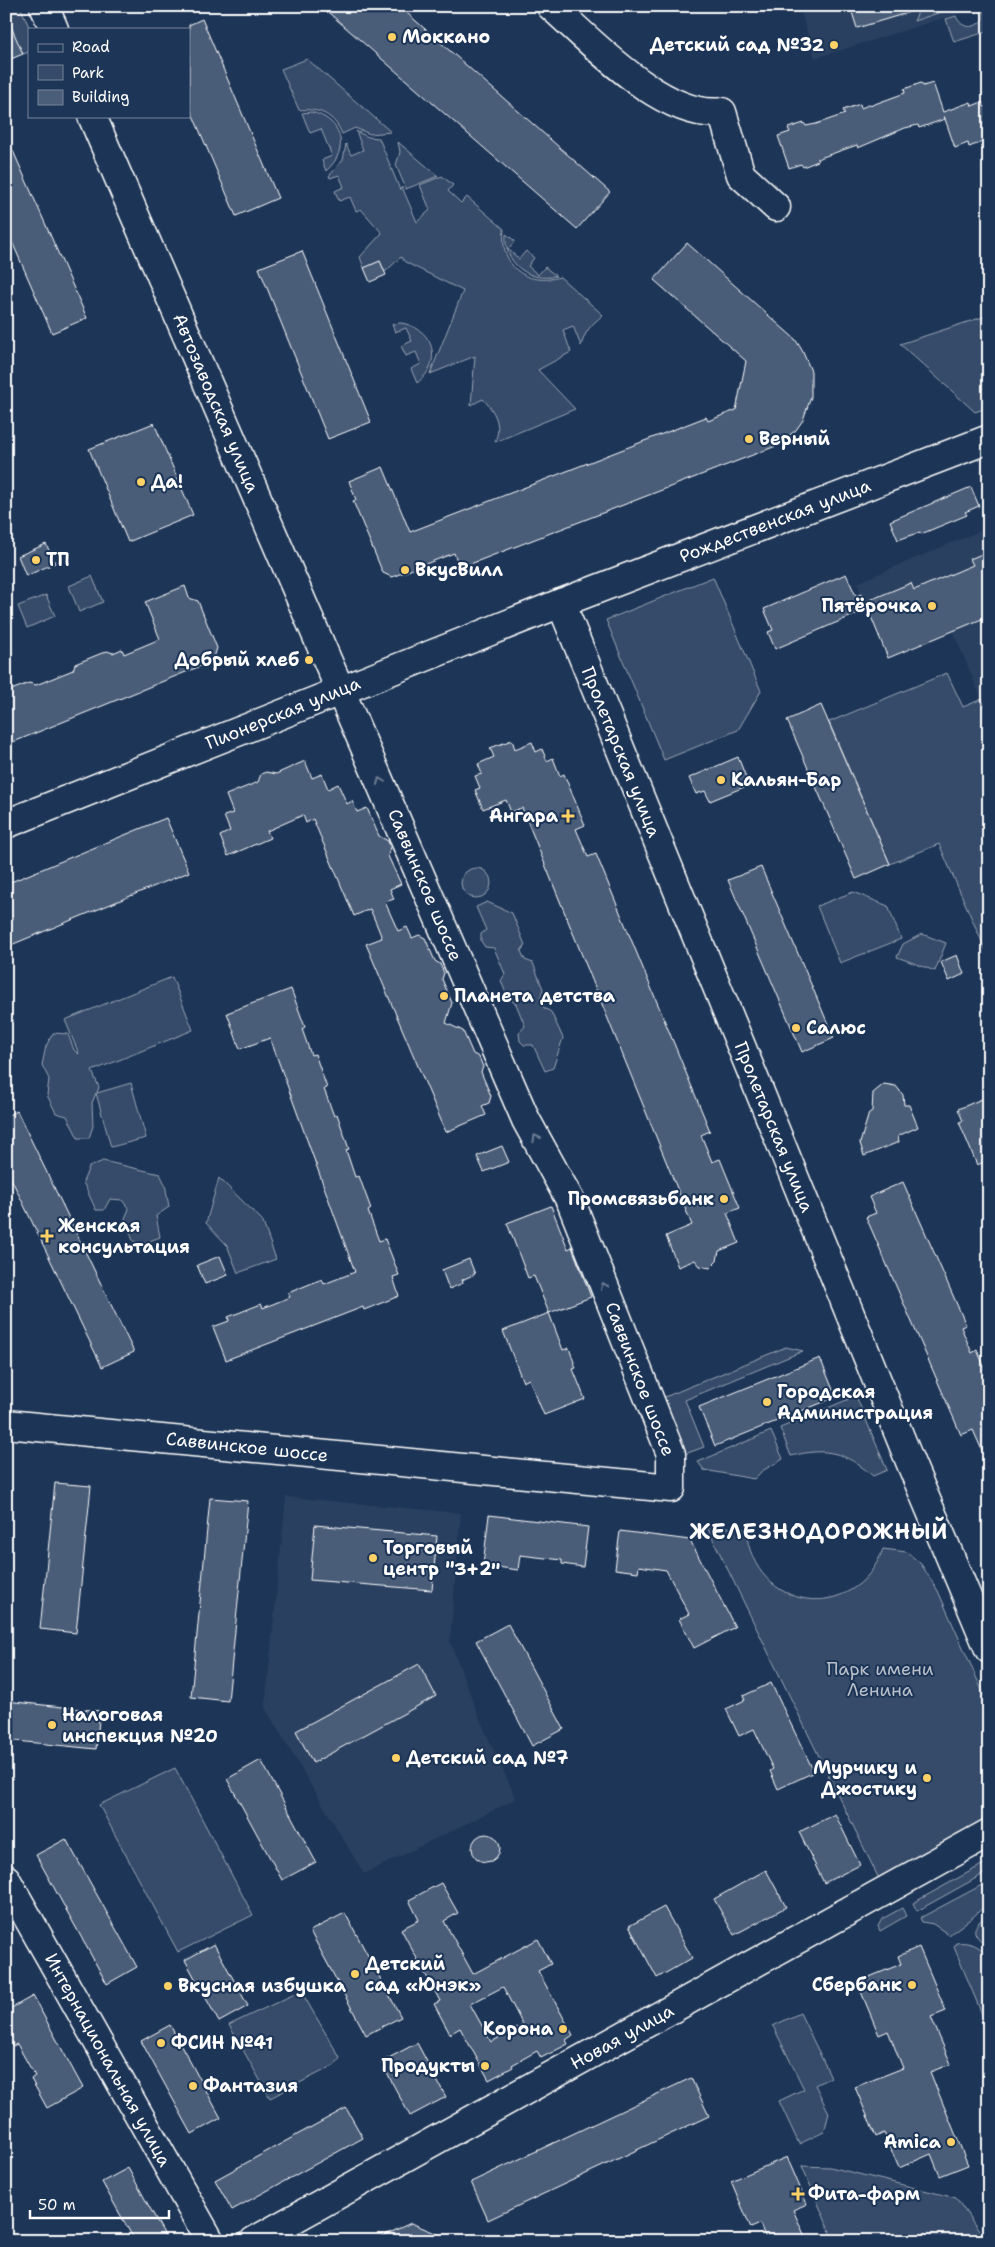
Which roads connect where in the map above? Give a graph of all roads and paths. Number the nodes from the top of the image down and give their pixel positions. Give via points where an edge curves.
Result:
1 (44, 6) edge
2 (551, 6) edge
3 (54, 28) edge
4 (93, 118) edge
5 (776, 207) dead end
6 (989, 439) edge
7 (561, 603) junction
8 (340, 690) junction
9 (6, 824) edge
10 (6, 1424) edge
11 (989, 1649) edge
12 (989, 1833) edge
13 (7, 1883) edge
14 (210, 2241) edge
15 (254, 2241) edge

1 - 3 street
2 - 5 street via 643,86 704,114 722,112 741,175
4 - 8 street, Автозаводская улица
6 - 7 street, Рождественская улица
7 - 8 street, Пионерская улица
7 - 11 street, Пролетарская улица
8 - 9 street, Пионерская улица
10 -> 8 street, Саввинское шоссе via 671,1488 672,1454 571,1202 526,1120
12 - 15 street, Новая улица
13 - 14 street, Интернациональная улица

